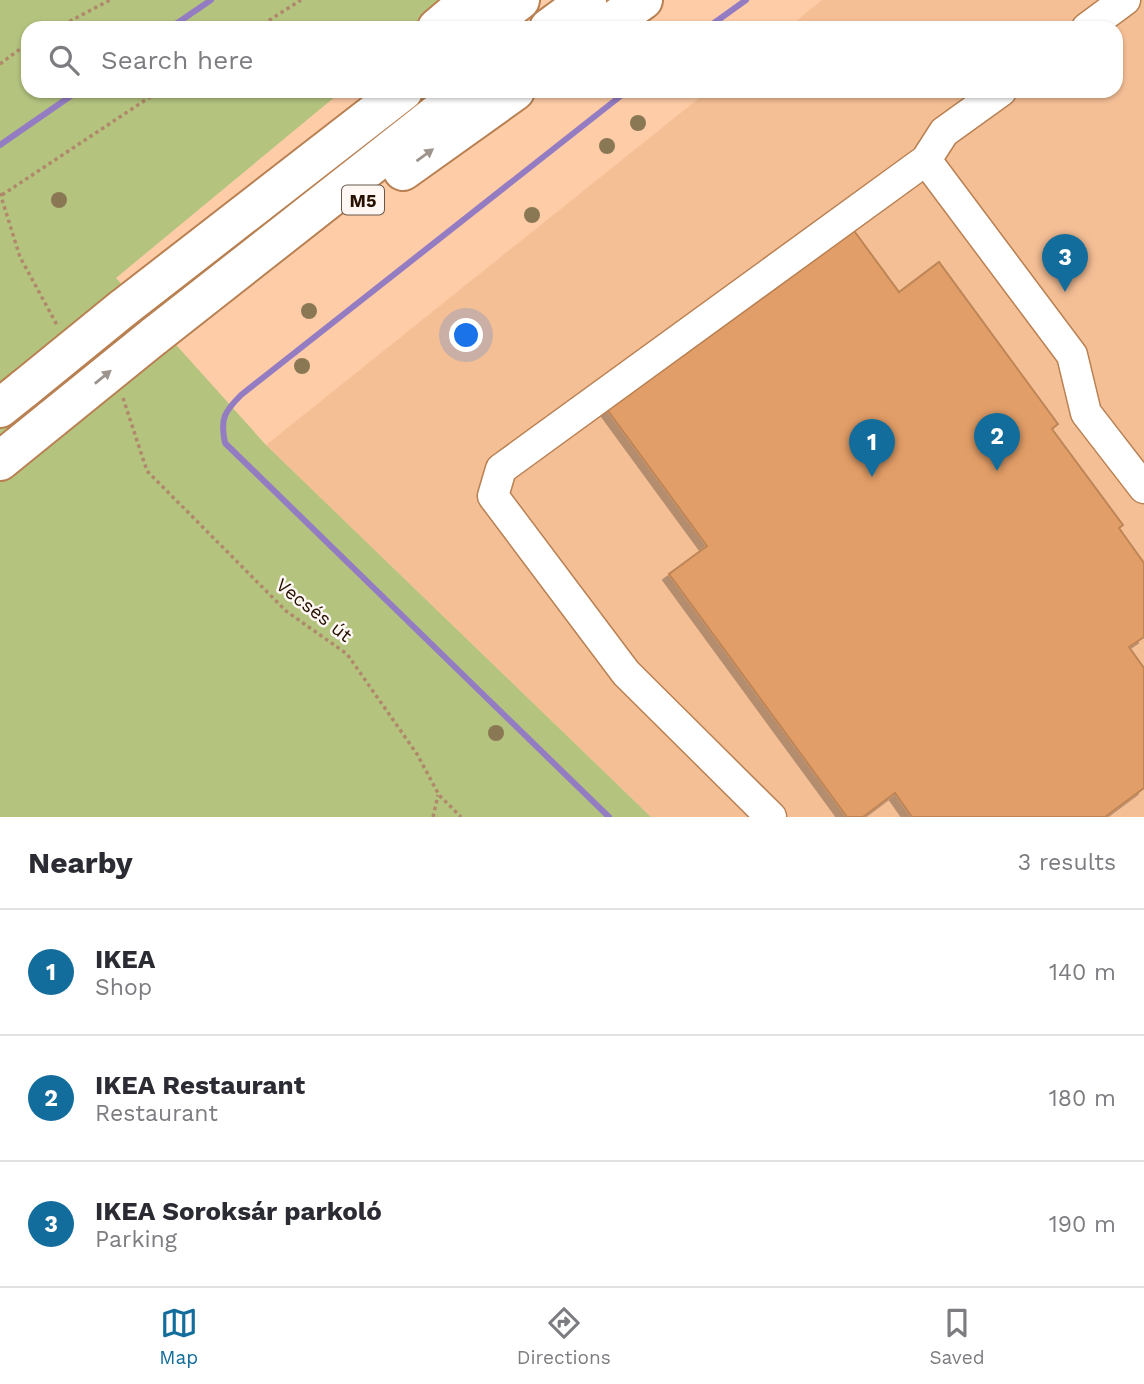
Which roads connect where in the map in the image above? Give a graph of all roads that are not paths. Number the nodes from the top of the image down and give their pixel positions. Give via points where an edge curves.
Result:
1 (470, 0) edge
2 (520, 0) edge
3 (587, 0) edge
4 (643, 0) edge
5 (1125, 0) edge
6 (445, 21) edge
7 (493, 21) edge
8 (559, 21) edge
9 (613, 21) edge
10 (1096, 21) edge
11 (354, 98) edge
12 (394, 98) edge
13 (457, 98) edge
14 (505, 98) edge
15 (991, 98) edge
16 (926, 160) junction
17 (203, 297) junction
18 (122, 309) junction
19 (12, 398) edge
20 (0, 461) edge
21 (1144, 488) edge
22 (771, 817) edge

1 - 6 highway
2 - 7 highway
3 - 8 highway
4 - 9 highway
5 - 10 lane
11 - 18 highway via 176,250
12 - 18 highway
13 - 17 highway, M5
17 -> 14 highway, M5 via 260,273
15 - 16 lane via 944,132
16 - 21 lane via 1072,355 1086,413
16 - 22 lane via 502,469 493,496 626,673
20 -> 17 highway, M5, bridge
18 - 19 highway, bridge

